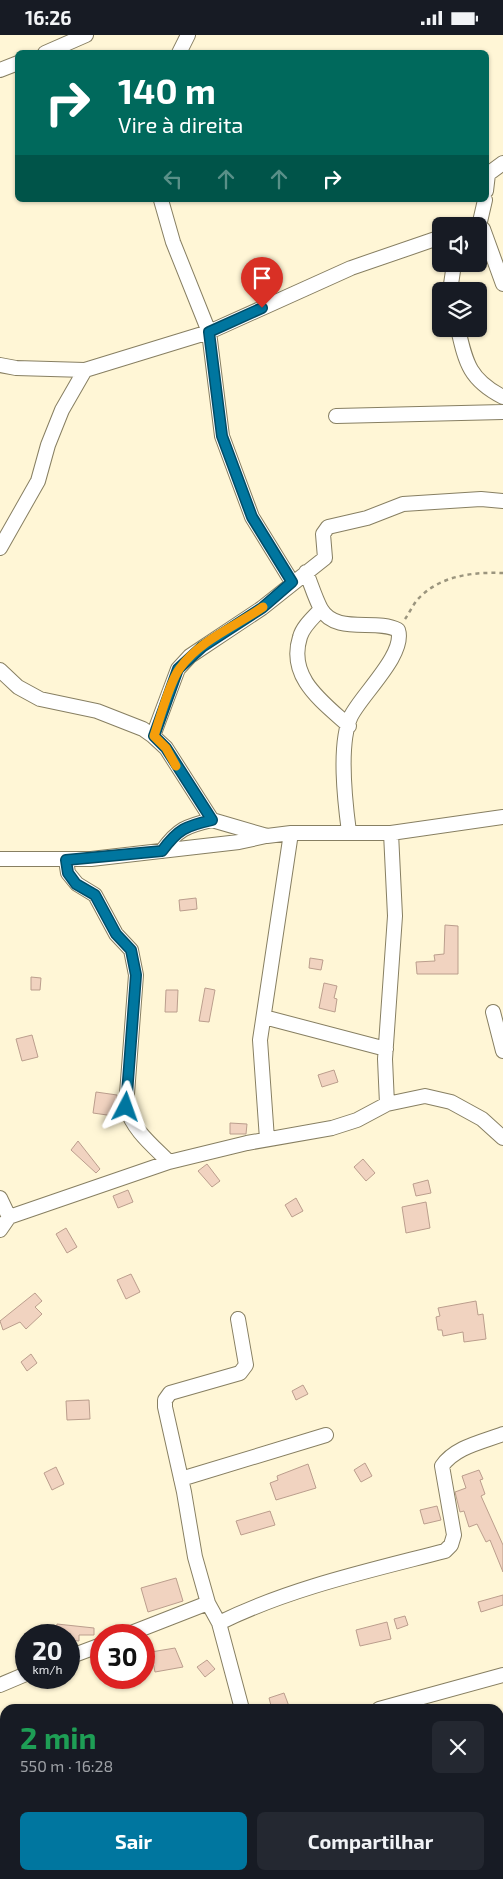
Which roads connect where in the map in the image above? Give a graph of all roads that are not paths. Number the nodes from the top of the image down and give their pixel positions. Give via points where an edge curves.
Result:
1 (86, 35) edge
2 (188, 35) edge
3 (51, 50) edge
4 (180, 50) edge
5 (15, 64) edge
6 (0, 70) edge
7 (503, 163) edge
8 (489, 173) edge
9 (162, 202) edge
10 (484, 202) edge
11 (478, 217) edge
12 (432, 240) edge
13 (487, 240) edge
14 (503, 284) edge
15 (209, 332) junction
16 (460, 337) edge
17 (0, 365) edge
18 (85, 370) junction
19 (503, 397) edge
20 (503, 412) edge
21 (336, 416) dead end
22 (503, 501) edge
23 (0, 549) edge
24 (306, 572) junction
25 (292, 582) junction
26 (321, 609) junction
27 (0, 670) edge
28 (349, 726) junction
29 (154, 736) junction
30 (503, 817) edge
31 (212, 820) junction
32 (349, 832) junction
33 (291, 833) junction
34 (391, 833) junction
35 (267, 836) junction
36 (162, 851) junction
37 (0, 859) edge
38 (66, 860) junction
39 (493, 1012) dead end
40 (264, 1017) junction
41 (386, 1049) junction
42 (503, 1051) edge
43 (387, 1104) junction
44 (503, 1138) edge
45 (267, 1139) junction
46 (169, 1162) junction
47 (0, 1198) edge
48 (9, 1217) junction
49 (0, 1230) edge
50 (238, 1319) dead end
51 (503, 1434) edge
52 (326, 1435) dead end
53 (181, 1479) junction
54 (208, 1603) junction
55 (219, 1623) junction
56 (154, 1624) edge
57 (503, 1675) edge
58 (15, 1679) edge
59 (0, 1685) edge
60 (241, 1704) edge
61 (397, 1704) edge

1 - 3 street
2 - 4 street
5 - 6 street
7 - 8 street
9 - 15 street via 173,242
10 - 11 street
12 - 15 street via 351,268
13 - 14 street
15 - 18 street
15 - 25 street via 222,436 252,517
16 - 19 street via 464,356 480,384
17 - 18 street via 16,369
18 - 23 street via 62,410 38,481
20 - 21 street
22 - 24 street via 481,499 403,504 367,518 328,527 324,534 324,558
24 - 25 street
24 - 26 street
25 - 29 street via 262,608 215,637 178,669
26 - 28 street via 300,637 297,656 300,676
26 - 28 street via 337,621 391,626 398,630 399,645 395,654 351,717
27 - 29 street via 18,687 40,699 97,711
28 - 32 street via 344,770
29 - 31 street via 166,748
30 - 34 street
31 - 35 street
31 - 36 street via 187,825
32 - 33 street
32 - 34 street
33 - 35 street
33 - 40 street
34 - 41 street via 396,916
35 - 36 street
36 - 38 street
37 - 38 street
38 - 46 street via 68,873 76,884 95,895 116,934 131,950 136,975 126,1107 136,1129
39 - 42 street
40 - 41 street
40 - 45 street via 260,1041
41 - 43 street
43 - 44 street via 425,1096 451,1102 482,1119
43 - 45 street via 357,1120 332,1128
45 - 46 street
46 - 48 street
47 - 48 street
48 - 49 street
50 - 53 street via 246,1365 244,1370 170,1393 165,1399
51 - 55 street via 459,1451 442,1466 454,1535 445,1551 290,1593
52 - 53 street
53 - 54 street
54 - 55 street
54 - 56 street
55 - 60 street
57 - 61 street
58 - 59 street

